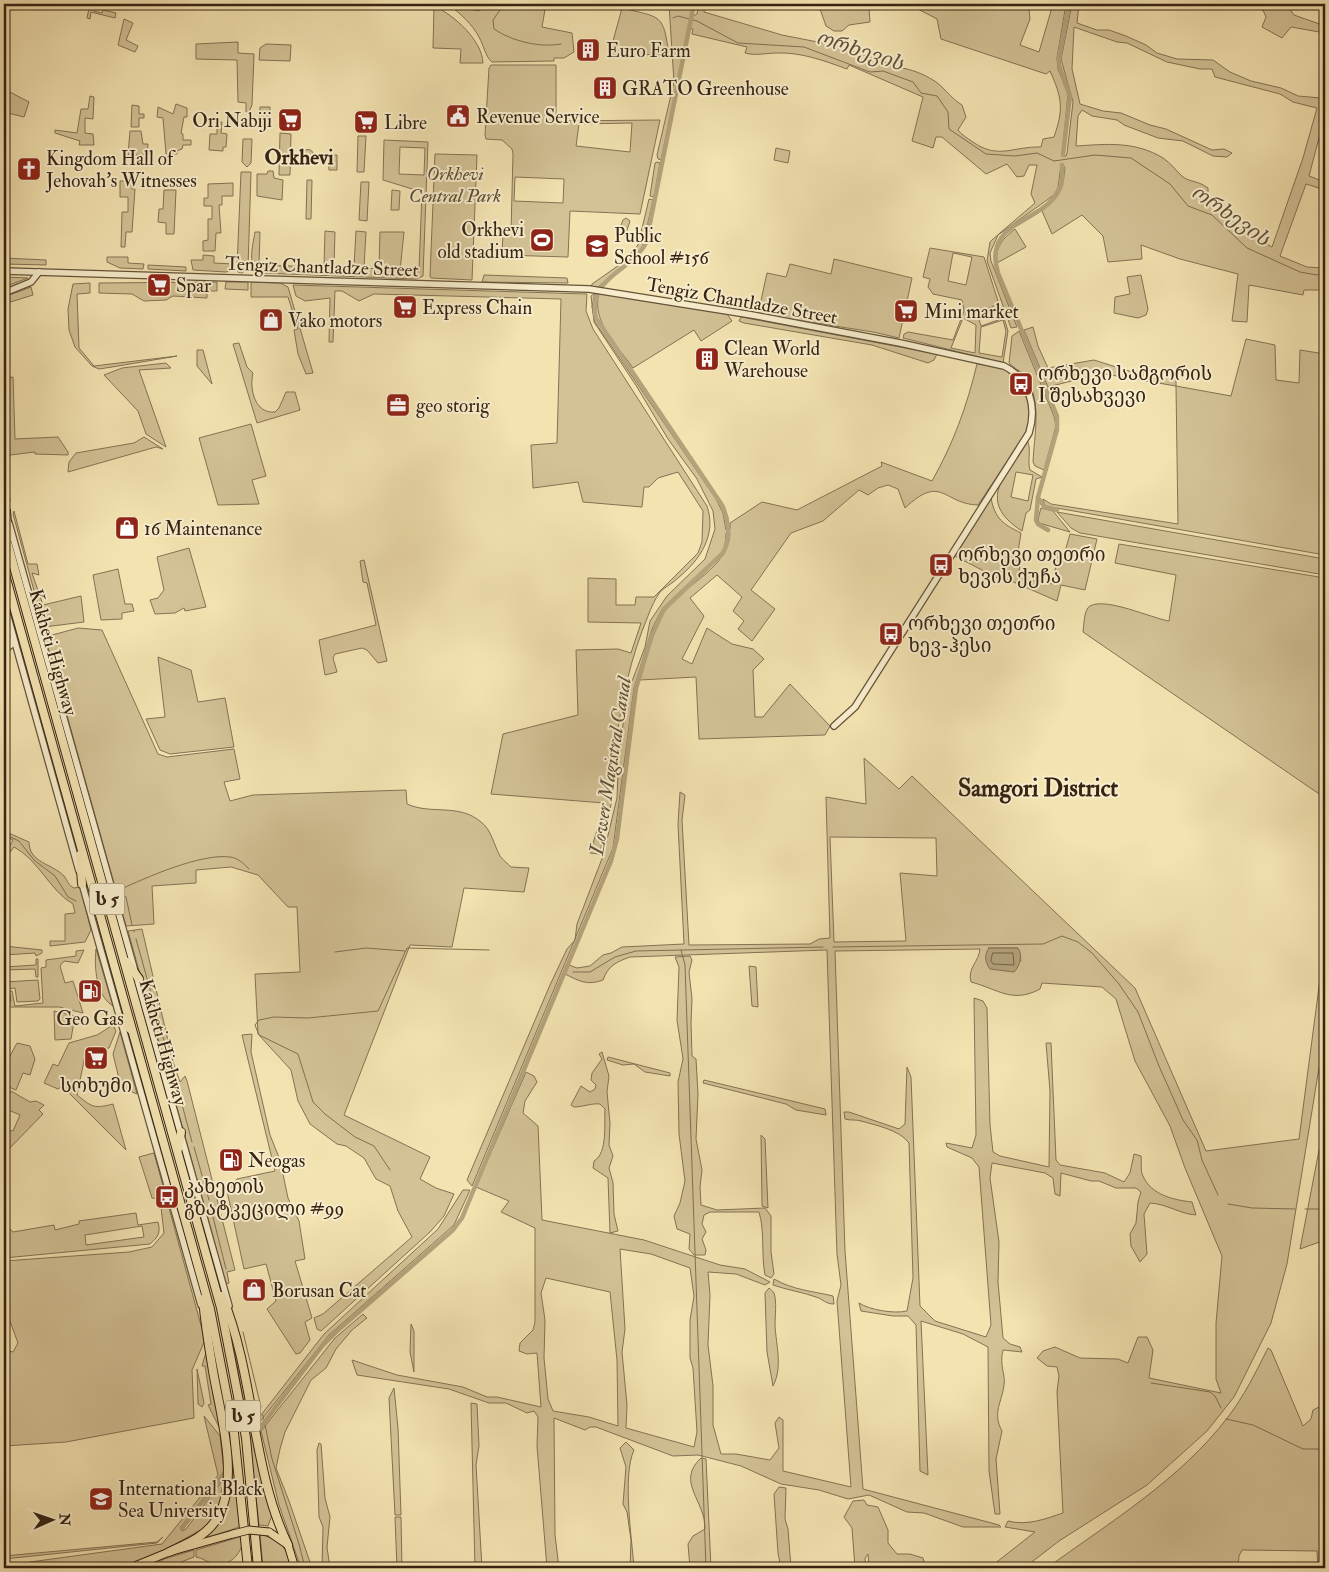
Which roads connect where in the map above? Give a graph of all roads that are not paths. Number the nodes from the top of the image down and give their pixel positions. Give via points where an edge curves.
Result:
1 (4, 271) edge
2 (39, 272) junction
3 (4, 293) edge
4 (5, 507) edge
5 (4, 531) edge
6 (9, 551) junction
7 (4, 571) edge
8 (4, 587) edge
9 (4, 604) edge
10 (15, 609) junction
11 (13, 636) junction
12 (5, 650) edge
13 (18, 654) junction
14 (834, 726) dead end
15 (78, 836) junction
16 (82, 884) junction
17 (122, 954) junction
18 (139, 979) junction
19 (120, 1017) junction
20 (131, 1030) junction
21 (181, 1132) junction
22 (178, 1151) junction
23 (210, 1267) junction
24 (202, 1277) junction
25 (205, 1321) junction
26 (233, 1322) junction
27 (218, 1342) junction
28 (288, 1545) junction
29 (169, 1552) junction
30 (153, 1558) junction
31 (130, 1568) edge
32 (146, 1568) edge
33 (248, 1568) edge
34 (258, 1568) edge
35 (295, 1568) edge

1 - 2 street, Tengiz Chantladze Street
2 - 3 street via 31,282
2 - 14 street, Tengiz Chantladze Street via 594,290 900,342 1004,366 1020,377 1028,391 1034,408 1029,432 855,707
4 - 6 highway
4 - 18 street, Kakheti Highway
5 - 6 highway, Kakheti Highway / ს 5
6 - 17 highway, Kakheti Highway / ს 5
7 - 10 highway, Kakheti Highway / ს 5
8 - 10 highway
9 - 11 street, Kakheti Highway
10 - 15 highway, Kakheti Highway / ს 5
11 - 12 street via 11,645
11 - 13 street, Kakheti Highway
12 - 13 street
13 - 16 street, Kakheti Highway
15 - 16 highway
15 - 20 highway, Kakheti Highway / ს 5
16 - 19 street, Kakheti Highway
17 - 18 highway
17 - 22 highway, Kakheti Highway / ს 5
18 - 21 street, Kakheti Highway
19 - 20 highway
19 - 25 street, Kakheti Highway
20 - 24 highway, Kakheti Highway / ს 5
21 - 22 highway
21 - 26 street, Kakheti Highway
22 - 23 highway, Kakheti Highway / ს 5
23 - 26 highway
23 - 34 highway, Kakheti Highway / ს 5 via 230,1346 244,1424
24 - 25 highway
24 - 27 highway, Kakheti Highway / ს 5
25 - 27 highway
25 - 29 highway via 222,1426 227,1487 224,1504 212,1525 202,1535
26 - 28 highway via 267,1482
27 - 33 highway, Kakheti Highway / ს 5 via 234,1433
28 - 29 main road, bridge via 270,1532 249,1530
28 - 35 main road
29 - 30 main road
30 - 31 main road
30 - 32 main road

